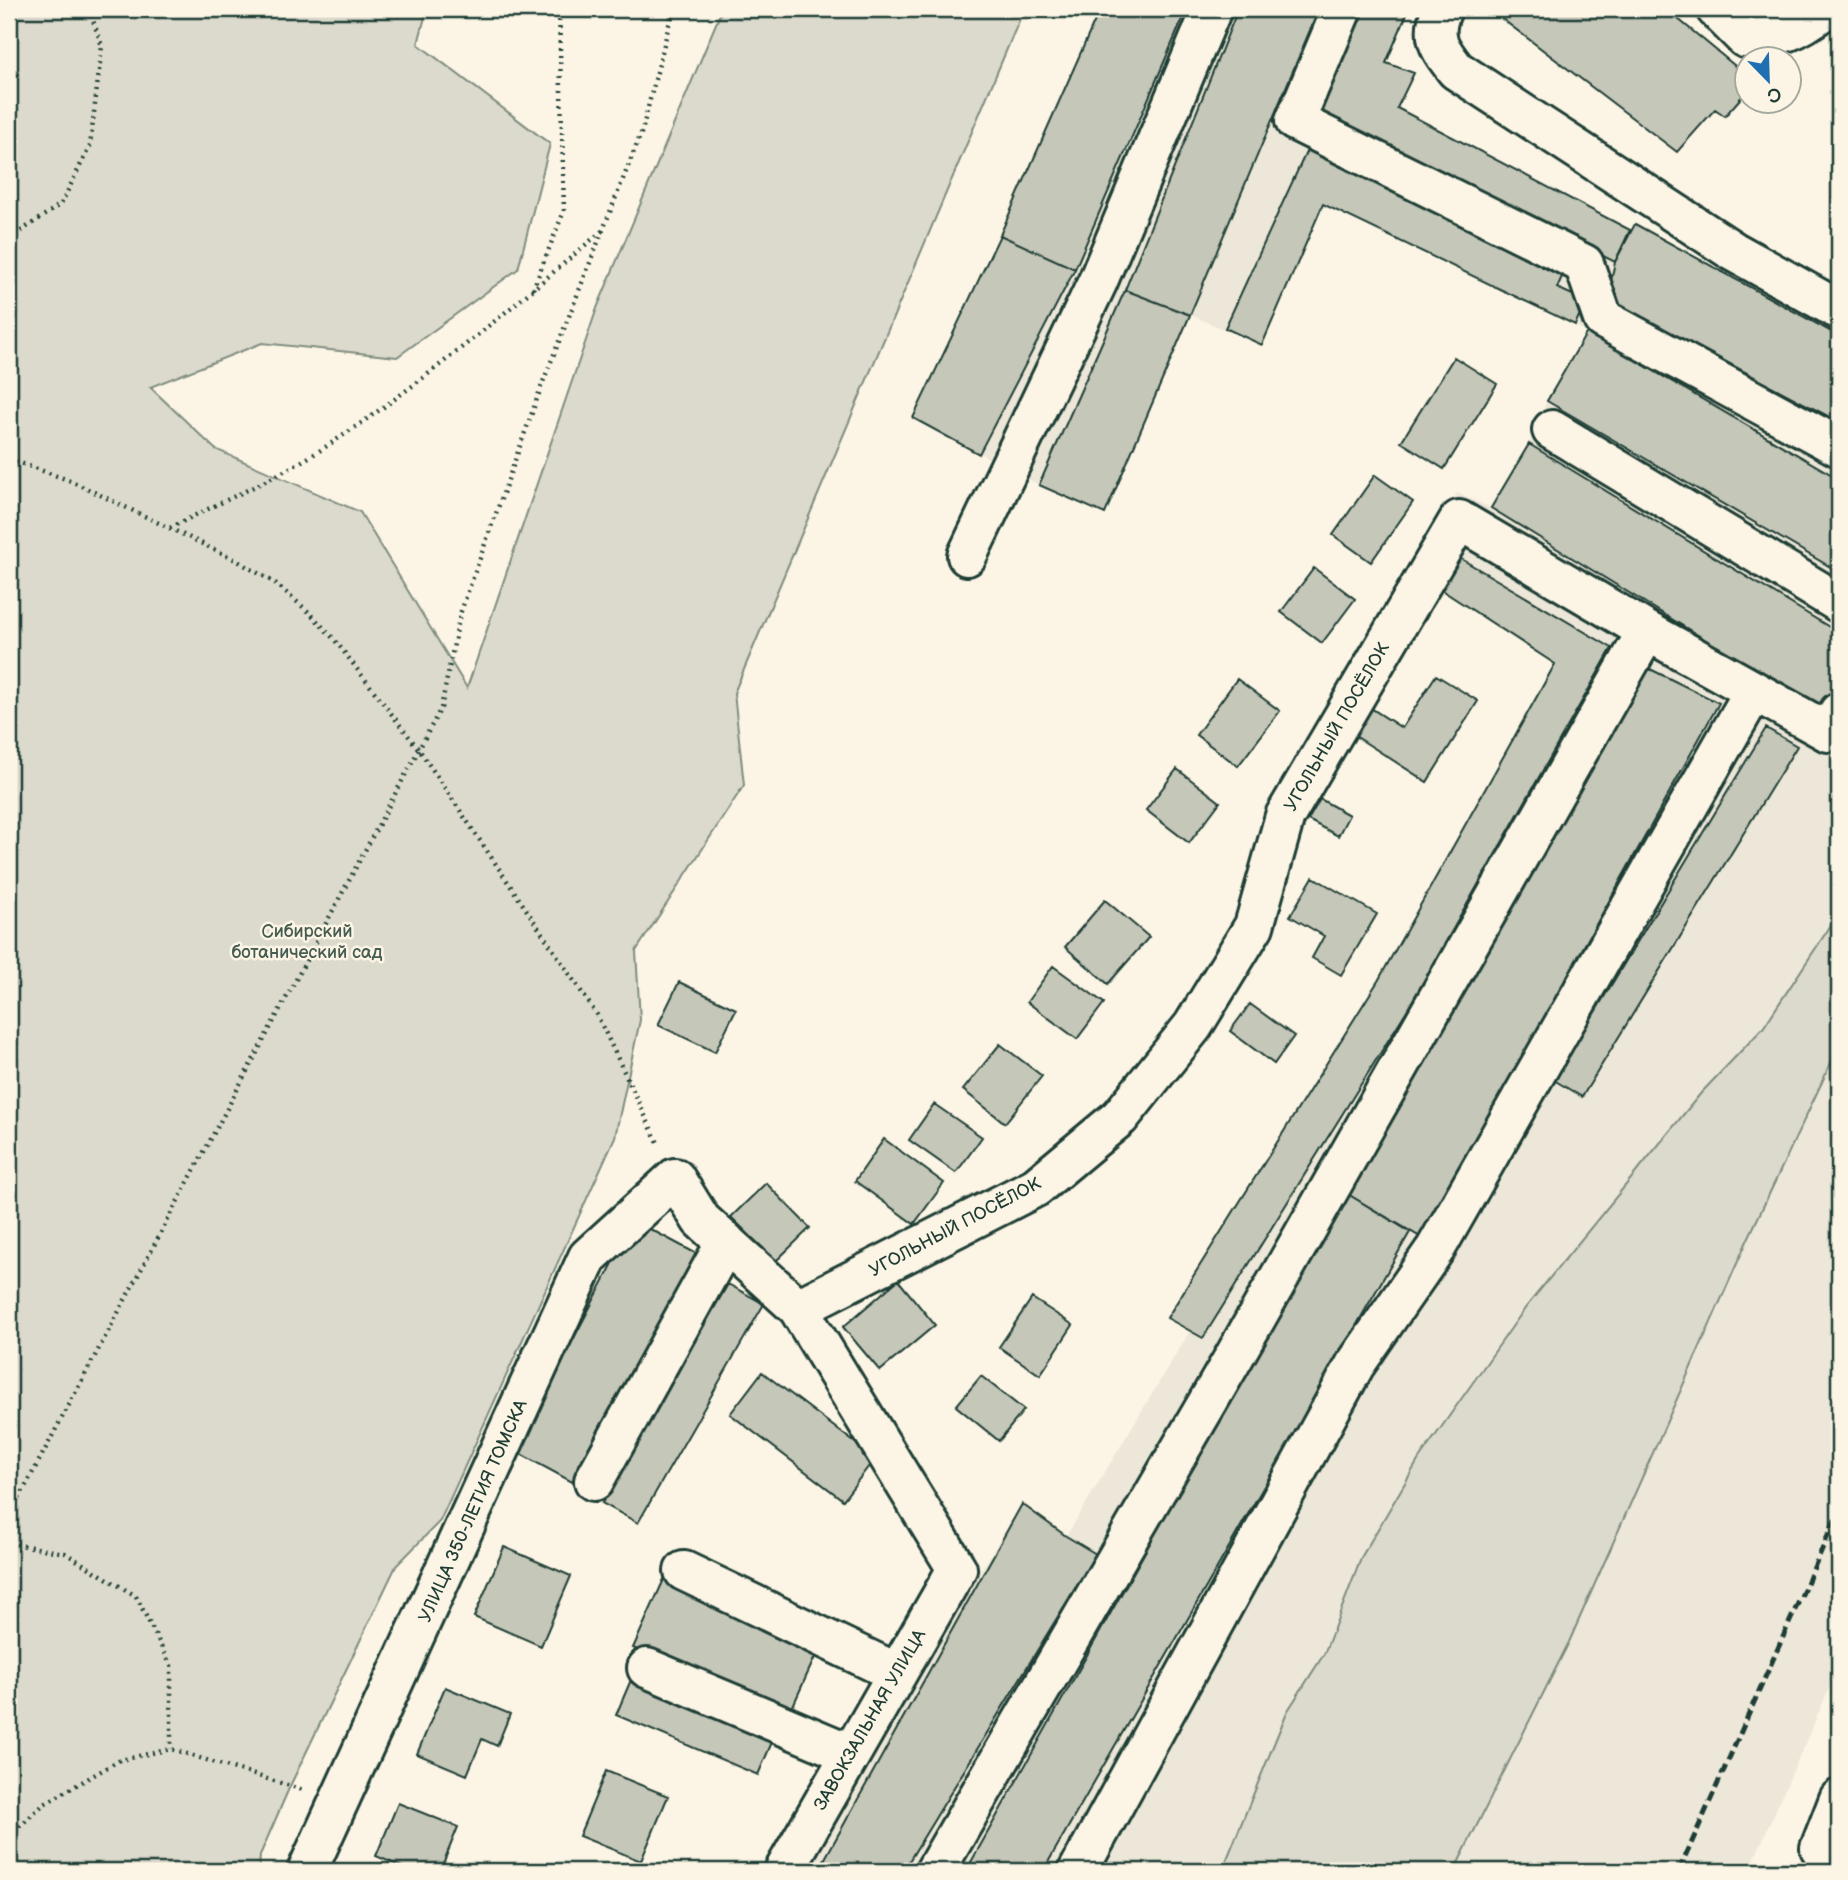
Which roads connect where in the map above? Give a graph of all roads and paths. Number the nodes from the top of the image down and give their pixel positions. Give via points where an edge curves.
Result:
1 (89, 9) edge
2 (559, 9) edge
3 (673, 9) edge
4 (1212, 9) edge
5 (1342, 9) edge
6 (1441, 9) edge
7 (1716, 9) edge
8 (1825, 9) edge
9 (603, 230) junction
10 (9, 239) edge
11 (532, 290) junction
12 (1839, 310) edge
13 (1552, 430) dead end
14 (1839, 447) edge
15 (9, 459) edge
16 (169, 528) junction
17 (967, 556) dead end
18 (1839, 603) edge
19 (1647, 631) junction
20 (1754, 691) junction
21 (1839, 712) edge
22 (419, 751) junction
23 (675, 1178) junction
24 (726, 1242) junction
25 (798, 1308) junction
26 (594, 1481) dead end
27 (9, 1517) edge
28 (9, 1543) edge
29 (684, 1571) dead end
30 (647, 1668) dead end
31 (897, 1673) junction
32 (171, 1749) junction
33 (850, 1754) junction
34 (1839, 1799) edge
35 (340, 1802) junction
36 (9, 1836) edge
37 (1830, 1852) edge
38 (307, 1871) edge
39 (783, 1871) edge
40 (935, 1871) edge
41 (1077, 1871) edge

1 - 10 path via 102,46 90,146 61,204
2 - 11 path via 564,211
3 - 9 path via 642,131
4 - 17 street via 1098,281
5 - 14 street via 1295,121 1584,264 1604,319
6 - 12 street via 1436,23 1438,47 1456,70 1733,251
7 - 8 street via 1745,38 1770,37 1803,26
9 - 11 path
9 - 22 path via 469,588 441,708
11 - 16 path via 468,345 338,439
13 - 18 street
15 - 16 path via 71,481
16 - 22 path via 275,583 310,613
19 - 20 street
19 - 25 street, УГОЛЬНЫЙ ПОСЁЛОК via 1459,520 1285,816 1254,926 1193,1026 1120,1117 1037,1187
19 - 40 street
20 - 21 street via 1828,733
20 - 41 street via 1436,1248 1355,1364
22 - 23 path via 597,1015
22 - 27 path
23 - 24 street via 701,1220
23 - 35 street, УЛИЦА 350-ЛЕТИЯ ТОМСКА via 588,1257
24 - 25 street
24 - 26 street
25 - 31 street, ЗАВОКЗАЛЬНАЯ УЛИЦА via 957,1569
28 - 32 path via 65,1553 136,1596 171,1666
29 - 31 street
30 - 33 street
31 - 33 street, ЗАВОКЗАЛЬНАЯ УЛИЦА
32 - 35 path
32 - 36 path via 120,1760 44,1804
33 - 39 street, ЗАВОКЗАЛЬНАЯ УЛИЦА
34 - 37 street
35 - 38 street, УЛИЦА 350-ЛЕТИЯ ТОМСКА

